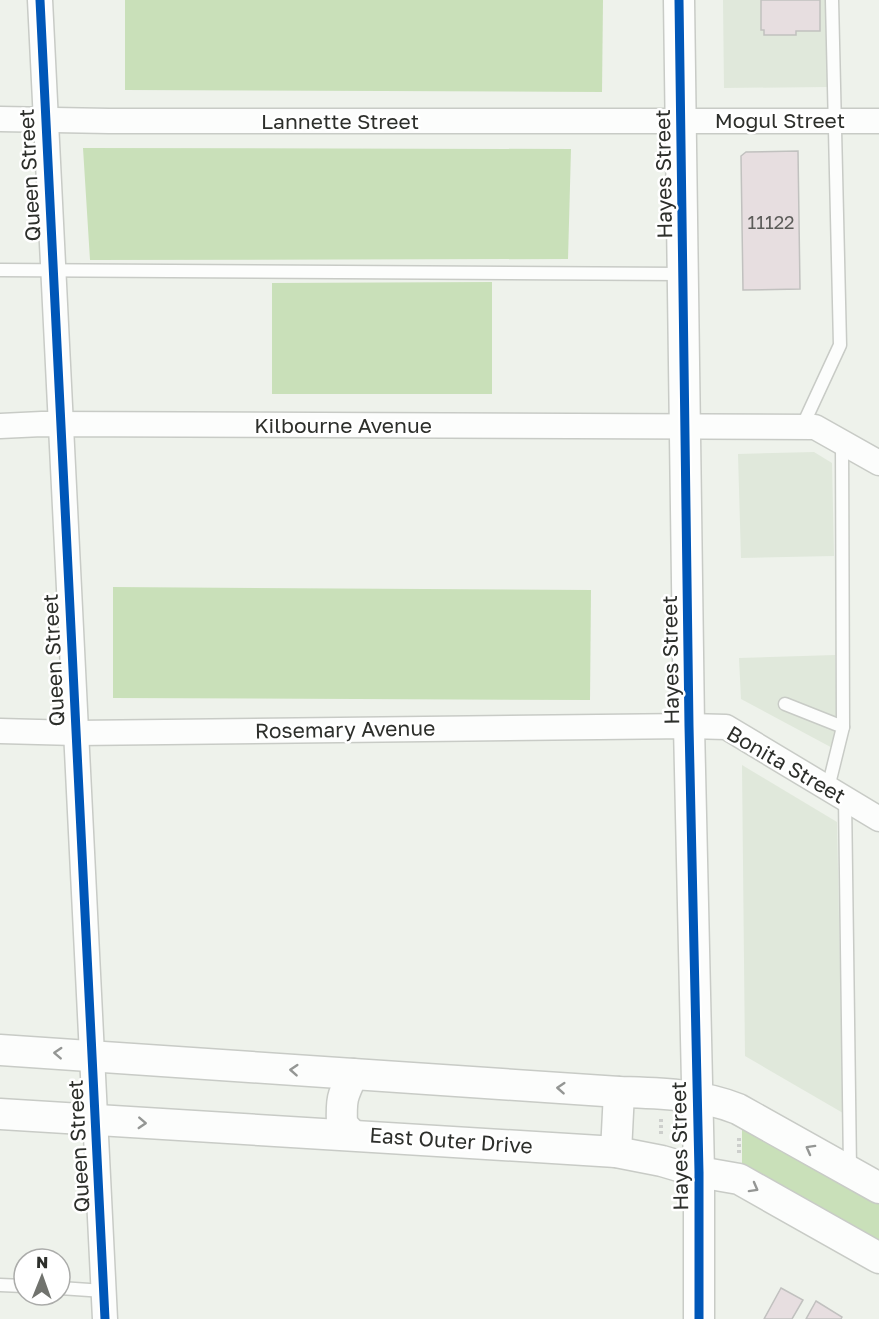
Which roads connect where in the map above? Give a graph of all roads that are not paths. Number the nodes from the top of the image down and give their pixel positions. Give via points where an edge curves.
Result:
1 (40, 0) edge
2 (679, 0) edge
3 (832, 0) edge
4 (0, 119) edge
5 (45, 120) junction
6 (835, 121) junction
7 (879, 121) edge
8 (681, 122) junction
9 (0, 270) edge
10 (53, 270) junction
11 (683, 274) junction
12 (0, 426) edge
13 (61, 426) junction
14 (685, 427) junction
15 (802, 427) junction
16 (842, 441) junction
17 (879, 463) edge
18 (785, 704) dead end
19 (690, 726) junction
20 (843, 727) junction
21 (0, 730) edge
22 (76, 733) junction
23 (836, 793) junction
24 (879, 819) edge
25 (0, 1050) edge
26 (93, 1056) junction
27 (353, 1074) junction
28 (619, 1092) junction
29 (698, 1098) junction
30 (0, 1114) edge
31 (96, 1120) junction
32 (352, 1135) junction
33 (616, 1152) junction
34 (699, 1172) junction
35 (850, 1172) junction
36 (879, 1188) edge
37 (879, 1258) edge
38 (72, 1289) edge
39 (104, 1291) junction
40 (105, 1319) edge
41 (699, 1319) edge

1 - 5 street, Queen Street
2 - 8 street, Hayes Street
3 - 6 lane
4 - 5 street, Lannette Street
5 - 8 street, Lannette Street
5 - 10 street, Queen Street
6 - 7 street, Mogul Street
6 - 8 street, Mogul Street
6 - 15 lane via 840,345
8 - 11 street, Hayes Street
9 - 10 lane
10 - 11 lane
10 - 13 street, Queen Street
11 - 14 street, Hayes Street
12 - 13 street, Kilbourne Avenue
13 - 14 street, Kilbourne Avenue
13 - 22 street, Queen Street
14 - 15 street, Kilbourne Avenue
14 - 19 street, Hayes Street
15 - 16 street, Kilbourne Avenue via 815,427
16 - 17 street, Kilbourne Avenue
16 - 20 lane
18 - 20 lane
19 - 22 street, Rosemary Avenue
19 - 23 street, Bonita Street via 726,727
19 - 29 street, Hayes Street
20 - 23 lane
21 - 22 street, Rosemary Avenue
22 - 26 street, Queen Street
23 - 24 street, Bonita Street
23 - 35 lane
26 -> 25 street
27 -> 26 street
26 - 31 street, Queen Street
28 -> 27 street
27 - 32 street via 341,1107 342,1124
28 - 29 street
28 - 33 street
29 - 34 street, Hayes Street
35 -> 29 street via 738,1109
30 - 31 street, East Outer Drive
31 -> 32 street, East Outer Drive
31 - 39 street, Queen Street
32 - 33 street, East Outer Drive
33 - 34 street, East Outer Drive
34 -> 37 street, East Outer Drive via 739,1179
34 - 41 street, Hayes Street
35 - 36 street
38 - 39 lane
39 - 40 street, Queen Street

